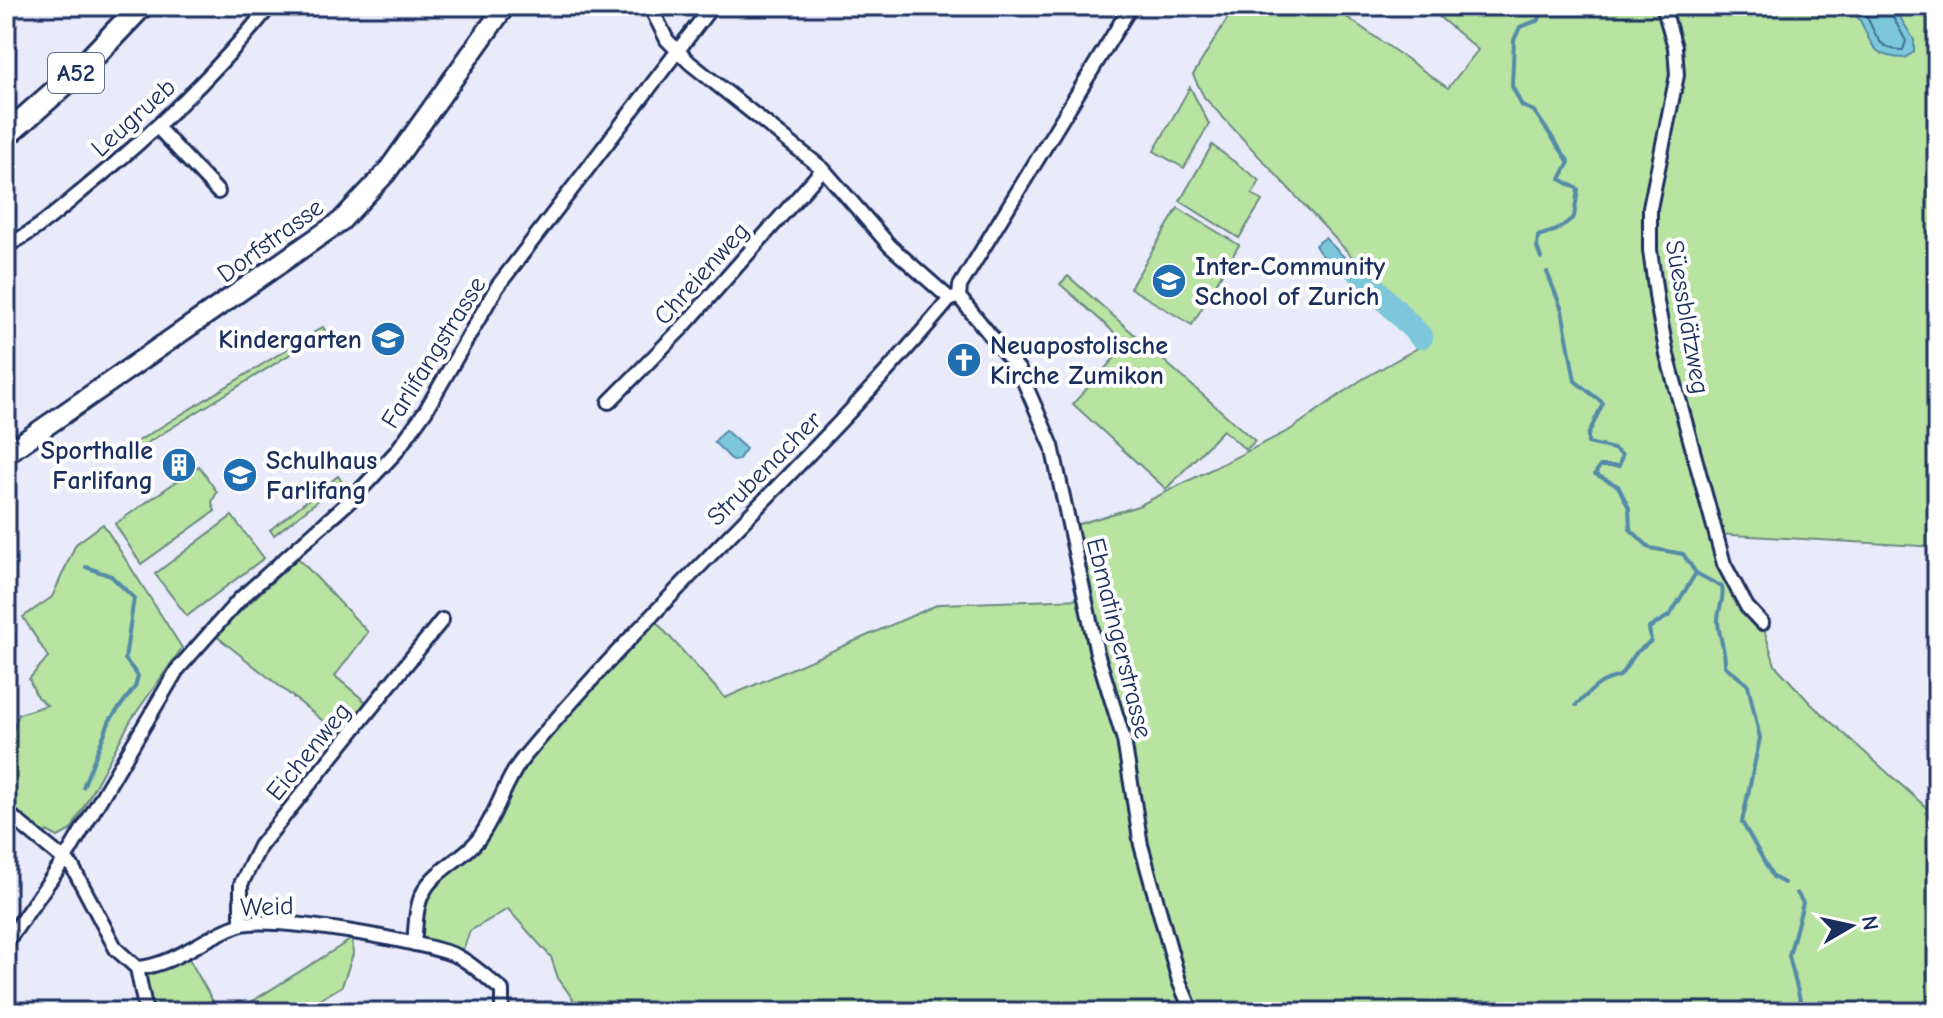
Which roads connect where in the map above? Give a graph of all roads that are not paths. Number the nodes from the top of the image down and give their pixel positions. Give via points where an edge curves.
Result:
1 (128, 6) edge
2 (141, 6) edge
3 (270, 6) edge
4 (505, 6) edge
5 (650, 6) edge
6 (712, 6) edge
7 (1131, 6) edge
8 (1663, 6) edge
9 (679, 52) junction
10 (6, 122) edge
11 (159, 129) junction
12 (6, 135) edge
13 (823, 169) junction
14 (218, 192) dead end
15 (7, 241) edge
16 (954, 298) junction
17 (609, 402) dead end
18 (6, 454) edge
19 (442, 620) dead end
20 (1762, 623) dead end
21 (6, 812) edge
22 (65, 859) junction
23 (241, 924) junction
24 (6, 943) edge
25 (414, 944) junction
26 (137, 968) junction
27 (146, 1012) edge
28 (502, 1012) edge
29 (1192, 1012) edge

1 - 10 highway, A52
2 - 12 highway, A52 via 58,91
3 - 11 street, Leugrueb via 224,64
4 - 18 street, Dorfstrasse via 386,173 341,221
5 - 9 street, Ebmatingerstrasse
6 - 9 street, Farlifangstrasse
7 - 16 street, Strubenacher
8 - 20 street, Süessblätzweg via 1677,75 1650,208 1657,302 1724,564 1734,588
9 - 13 street, Ebmatingerstrasse
9 - 22 street, Farlifangstrasse via 497,287 396,452 352,499 240,599 177,670
11 - 14 street
11 - 15 street, Leugrueb via 45,221
13 - 16 street, Ebmatingerstrasse via 890,246
13 - 17 street, Chreienweg
16 - 25 street, Strubenacher via 650,615 521,760 476,843 424,889
16 - 29 street, Ebmatingerstrasse via 1019,370 1052,446 1097,653 1124,740 1138,831
19 - 23 street, Eichenweg via 260,846 241,884
21 - 22 street
22 - 24 street, Farlifangstrasse
22 - 26 street via 116,949
23 - 25 street, Weid via 286,923
23 - 26 street, Weid via 156,966
25 - 28 street, Weid via 460,957 502,990
26 - 27 street

